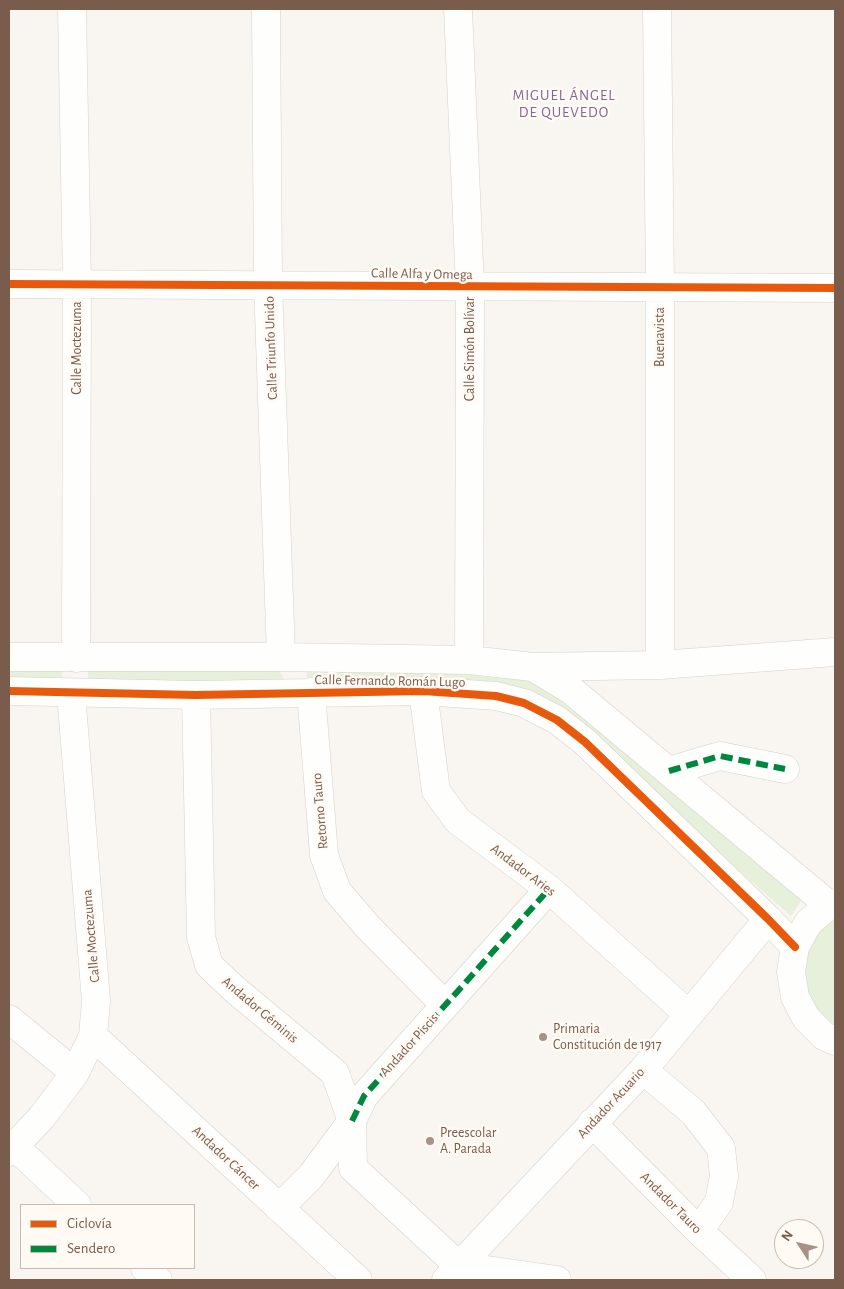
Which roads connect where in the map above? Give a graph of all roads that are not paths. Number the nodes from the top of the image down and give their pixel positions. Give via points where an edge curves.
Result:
1 (72, 9) edge
2 (266, 9) edge
3 (458, 9) edge
4 (657, 9) edge
5 (9, 284) edge
6 (78, 284) junction
7 (268, 284) junction
8 (470, 287) junction
9 (660, 288) junction
10 (835, 288) edge
11 (835, 652) edge
12 (9, 657) edge
13 (281, 657) junction
14 (76, 658) junction
15 (469, 660) junction
16 (660, 665) junction
17 (533, 667) junction
18 (9, 691) edge
19 (423, 691) junction
20 (311, 692) junction
21 (71, 693) junction
22 (196, 695) junction
23 (785, 769) dead end
24 (669, 771) junction
25 (549, 889) junction
26 (832, 904) edge
27 (768, 919) junction
28 (795, 948) junction
29 (445, 1005) junction
30 (688, 1014) junction
31 (9, 1019) edge
32 (93, 1036) junction
33 (835, 1041) edge
34 (643, 1070) junction
35 (76, 1073) junction
36 (352, 1121) junction
37 (592, 1123) junction
38 (11, 1149) edge
39 (77, 1204) edge
40 (279, 1208) junction
41 (699, 1231) junction
42 (146, 1269) edge
43 (452, 1273) edge
44 (158, 1280) edge
45 (358, 1280) edge
46 (557, 1280) edge
47 (752, 1280) edge

1 - 6 street, Calle Moctezuma
2 - 7 street, Calle Triunfo Unido
3 - 8 street, Calle Simón Bolívar
4 - 9 street, Buenavista
5 - 6 street, Calle Alfa y Omega
6 - 7 street, Calle Alfa y Omega
6 - 14 street, Calle Moctezuma
7 - 8 street, Calle Alfa y Omega
7 - 13 street, Calle Triunfo Unido
8 - 9 street, Calle Alfa y Omega
8 - 15 street, Calle Simón Bolívar
9 - 10 street, Calle Alfa y Omega
9 - 16 street, Buenavista
11 - 16 street, Calle Fernando Román Lugo
12 - 14 street, Calle Fernando Román Lugo
13 - 14 street, Calle Fernando Román Lugo
13 - 15 street, Calle Fernando Román Lugo
15 - 17 street, Calle Fernando Román Lugo
16 - 17 street, Calle Fernando Román Lugo
17 - 24 street, Calle Fernando Román Lugo via 571,690
18 - 21 street, Calle Fernando Román Lugo
19 - 20 street, Calle Fernando Román Lugo
19 - 25 street, Andador Aries via 436,791 458,821
19 - 27 street, Calle Fernando Román Lugo via 496,696 524,703 557,720 585,742
20 - 22 street, Calle Fernando Román Lugo
20 - 29 street, Retorno Tauro via 324,855 337,891
21 - 22 street, Calle Fernando Román Lugo
21 - 32 street, Calle Moctezuma via 96,1001
22 - 36 street, Andador Géminis via 201,937 209,965 335,1073
23 - 24 street via 720,756
24 - 26 street, Calle Fernando Román Lugo
25 - 29 street, Andador Piscis
25 - 30 street, Andador Aries
26 - 28 street via 808,923
27 - 28 street, Calle Fernando Román Lugo
27 - 30 street, Andador Acuario
28 - 33 street via 791,972 795,997 806,1018 824,1036
29 - 36 street, Andador Piscis via 364,1096
30 - 34 street, Andador Acuario
31 - 35 street
32 - 35 street, Calle Moctezuma
32 - 40 street, Andador Cáncer
34 - 37 street, Andador Acuario
34 - 41 street via 693,1112 721,1148 724,1176 719,1202
35 - 38 street, Calle Moctezuma via 42,1117
36 - 40 street, Andador Piscis via 311,1176
36 - 43 street, Andador Géminis via 353,1168
37 - 41 street, Andador Tauro
37 - 43 street, Andador Acuario
38 - 39 street
40 - 45 street, Andador Cáncer
41 - 47 street, Andador Tauro
42 - 44 street
43 - 46 street

